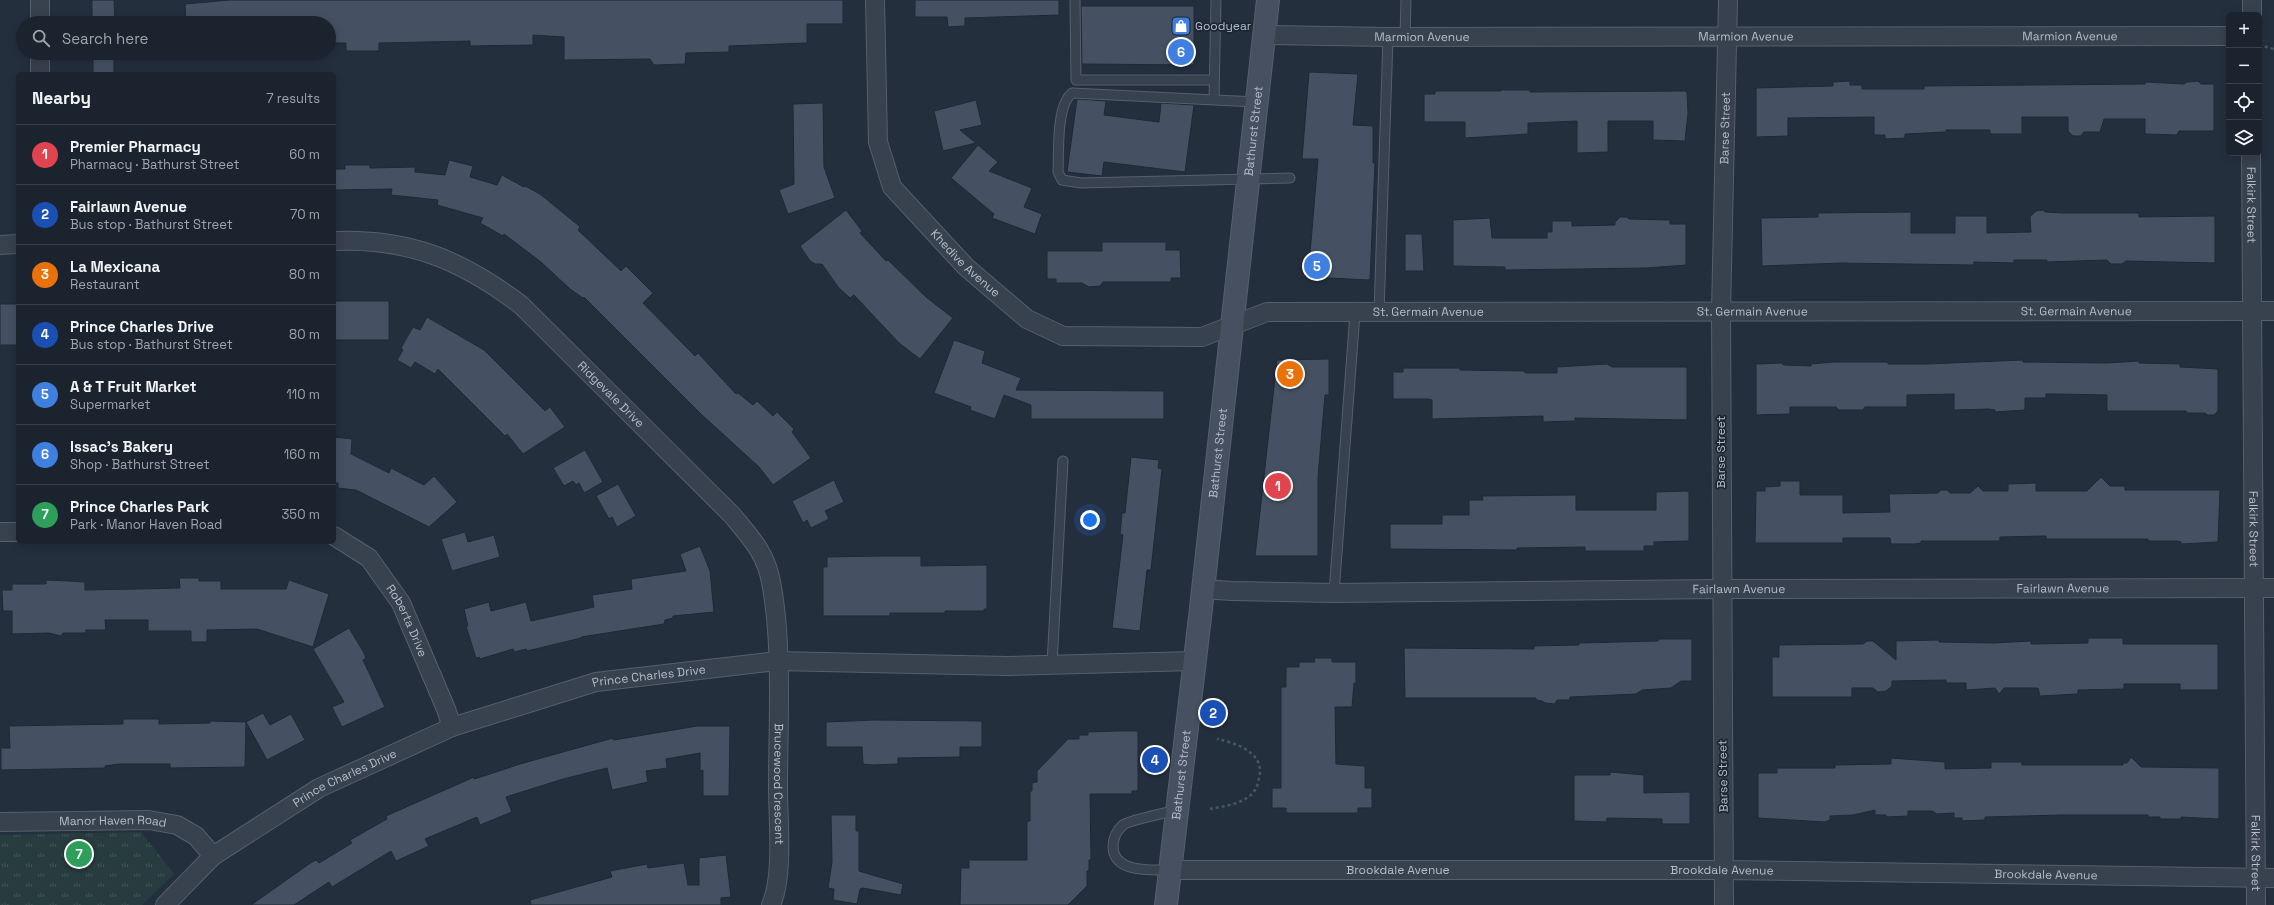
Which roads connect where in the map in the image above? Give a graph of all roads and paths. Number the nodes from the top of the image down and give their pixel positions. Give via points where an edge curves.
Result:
1 (40, 0) edge
2 (875, 0) edge
3 (1075, 0) edge
4 (1216, 0) edge
5 (1268, 0) edge
6 (1406, 0) edge
7 (1728, 0) edge
8 (2252, 0) edge
9 (2252, 12) edge
10 (40, 16) edge
11 (1264, 35) junction
12 (1728, 35) junction
13 (2226, 36) edge
14 (1388, 37) junction
15 (1405, 37) junction
16 (2262, 46) edge
17 (2274, 49) edge
18 (40, 60) edge
19 (40, 72) edge
20 (1214, 80) junction
21 (1214, 100) junction
22 (1256, 102) junction
23 (2251, 156) edge
24 (1249, 178) junction
25 (1290, 178) dead end
26 (336, 240) edge
27 (16, 244) edge
28 (0, 245) edge
29 (2252, 310) junction
30 (1721, 311) junction
31 (2274, 311) edge
32 (1354, 313) junction
33 (1379, 313) junction
34 (1233, 325) junction
35 (1063, 460) dead end
36 (0, 532) edge
37 (16, 532) edge
38 (336, 537) edge
39 (2253, 588) junction
40 (2274, 588) edge
41 (1203, 589) junction
42 (1721, 589) junction
43 (1334, 593) junction
44 (778, 661) junction
45 (1194, 661) junction
46 (1052, 664) junction
47 (452, 727) junction
48 (1217, 739) dead end
49 (1210, 809) dead end
50 (1177, 810) junction
51 (0, 822) edge
52 (213, 856) junction
53 (1169, 870) junction
54 (1724, 870) junction
55 (2265, 878) edge
56 (164, 905) edge
57 (771, 905) edge
58 (1166, 905) edge
59 (1724, 905) edge
60 (2256, 905) edge

1 - 10 street
2 - 34 street, Khedive Avenue via 878,142 892,187 966,267 1026,320 1063,336 1202,337
3 - 20 lane via 1076,80
4 - 20 lane
5 - 11 main road, Bathurst Street
6 - 15 lane
7 - 12 street, Barse Street
8 - 9 street
11 - 14 street, Marmion Avenue
11 - 22 main road, Bathurst Street
12 - 13 street, Marmion Avenue
12 - 15 street, Marmion Avenue
12 - 30 street, Barse Street
14 - 15 street, Marmion Avenue
14 - 33 lane
16 - 17 path
18 - 19 street
20 - 21 lane
21 - 22 lane
21 - 24 lane via 1072,93 1066,98 1062,109 1058,172 1062,180 1081,183
22 - 24 main road, Bathurst Street
23 - 29 street, Falkirk Street
24 - 25 lane
24 - 34 main road, Bathurst Street
26 - 44 street, Ridgevale Drive via 400,245 434,254 494,284 521,305 732,515 762,552 771,581 776,615
27 - 28 street
29 - 30 street, St. Germain Avenue
29 - 31 street, St. Germain Avenue
29 - 39 street, Falkirk Street
30 - 33 street, St. Germain Avenue
30 - 42 street, Barse Street
32 - 33 street, St. Germain Avenue
32 - 34 street, St. Germain Avenue via 1267,312
32 - 43 lane
34 - 41 main road, Bathurst Street
35 - 46 lane
36 - 37 street
38 - 47 street, Roberta Drive via 369,558 401,603
39 - 40 street, Fairlawn Avenue
39 - 42 street, Fairlawn Avenue
39 - 55 street, Falkirk Street
41 - 43 street, Fairlawn Avenue
41 - 45 main road, Bathurst Street
42 - 43 street, Fairlawn Avenue
42 - 54 street, Barse Street
44 - 46 street, Prince Charles Drive via 1007,666
44 - 47 street, Prince Charles Drive via 596,682
44 - 57 street, Brucewood Crescent via 778,872 776,896
45 - 46 street, Prince Charles Drive
45 - 50 main road, Bathurst Street
47 - 52 street, Prince Charles Drive via 319,788
48 - 49 path via 1234,742 1253,754 1260,773 1255,790 1238,803
50 - 53 main road, Bathurst Street
50 - 53 lane via 1124,824 1113,841 1113,854 1120,863 1143,870
51 - 52 street, Manor Haven Road via 149,820 177,825 196,836
52 - 56 street, Prince Charles Drive
53 - 54 street, Brookdale Avenue
53 - 58 main road, Bathurst Street
54 - 55 street, Brookdale Avenue
54 - 59 street, Barse Street
55 - 60 street, Falkirk Street

